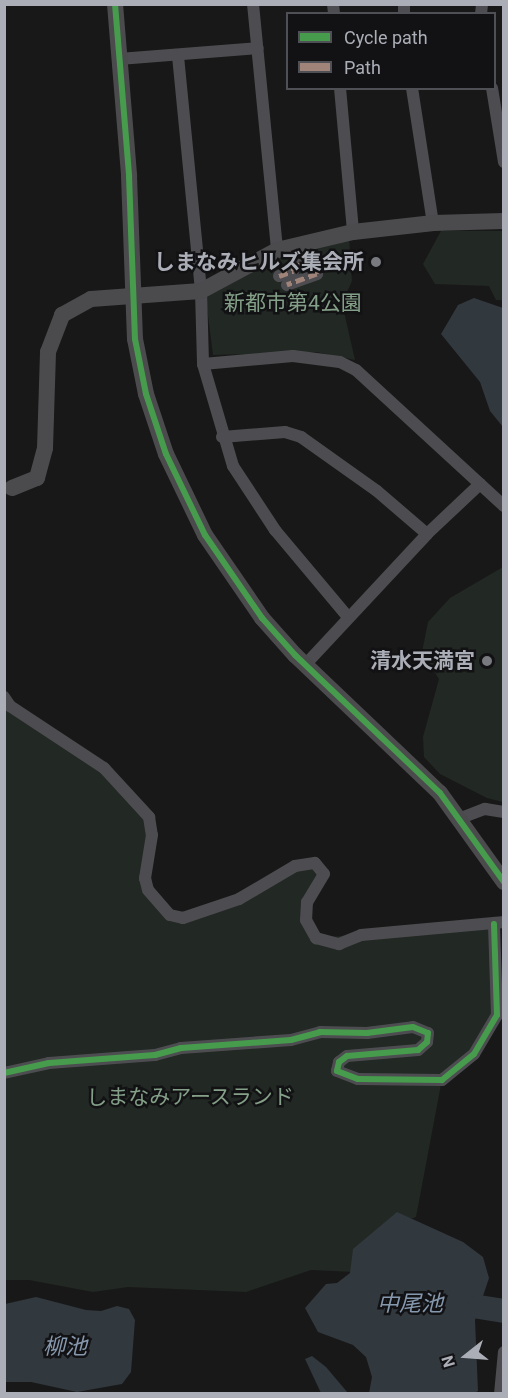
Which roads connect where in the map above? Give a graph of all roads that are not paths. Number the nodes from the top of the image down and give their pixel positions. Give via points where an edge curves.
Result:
1 (115, 4) edge
2 (253, 4) edge
3 (258, 48) junction
4 (178, 56) junction
5 (119, 59) junction
6 (340, 90) edge
7 (412, 90) edge
8 (492, 90) edge
9 (504, 162) edge
10 (504, 221) edge
11 (433, 223) junction
12 (353, 232) junction
13 (277, 250) junction
14 (201, 291) junction
15 (131, 294) junction
16 (203, 364) junction
17 (222, 437) junction
18 (480, 484) junction
19 (8, 489) edge
20 (504, 506) edge
21 (427, 534) junction
22 (348, 617) junction
23 (305, 665) junction
24 (4, 697) edge
25 (504, 812) edge
26 (461, 818) junction
27 (504, 882) edge
28 (499, 923) edge
29 (4, 1073) edge
30 (504, 1352) edge
31 (500, 1394) edge

1 - 5 street
2 - 3 street
3 - 4 street
3 - 13 street
4 - 5 street
4 - 14 street
5 - 15 street via 129,176
6 - 12 street
7 - 11 street
8 - 9 street
10 - 11 street
11 - 12 street
12 - 13 street
13 - 14 street
14 - 15 street
14 - 16 street
15 - 19 street via 91,299 62,315 48,352 45,448 37,478
15 - 23 street via 146,394 183,490 235,581
16 - 17 street
16 - 18 street via 293,356 340,362 356,370
17 - 21 street via 285,432 301,437 377,490
17 - 22 street via 233,466 275,530
18 - 20 street
18 - 21 street
21 - 22 street
22 - 23 street
23 - 26 street
24 - 28 street via 10,706 104,768 149,817 152,835 145,878 148,890 170,915 183,918 239,899 296,866 315,863 324,874 307,902 306,920 316,938 339,944 360,935
25 - 26 street via 485,809
26 - 27 street
28 - 29 street via 497,1015 474,1054 442,1080 358,1079 337,1071 339,1062 347,1056 418,1050 427,1042 428,1033 413,1027 367,1033 320,1032 291,1040 49,1063
30 - 31 street

